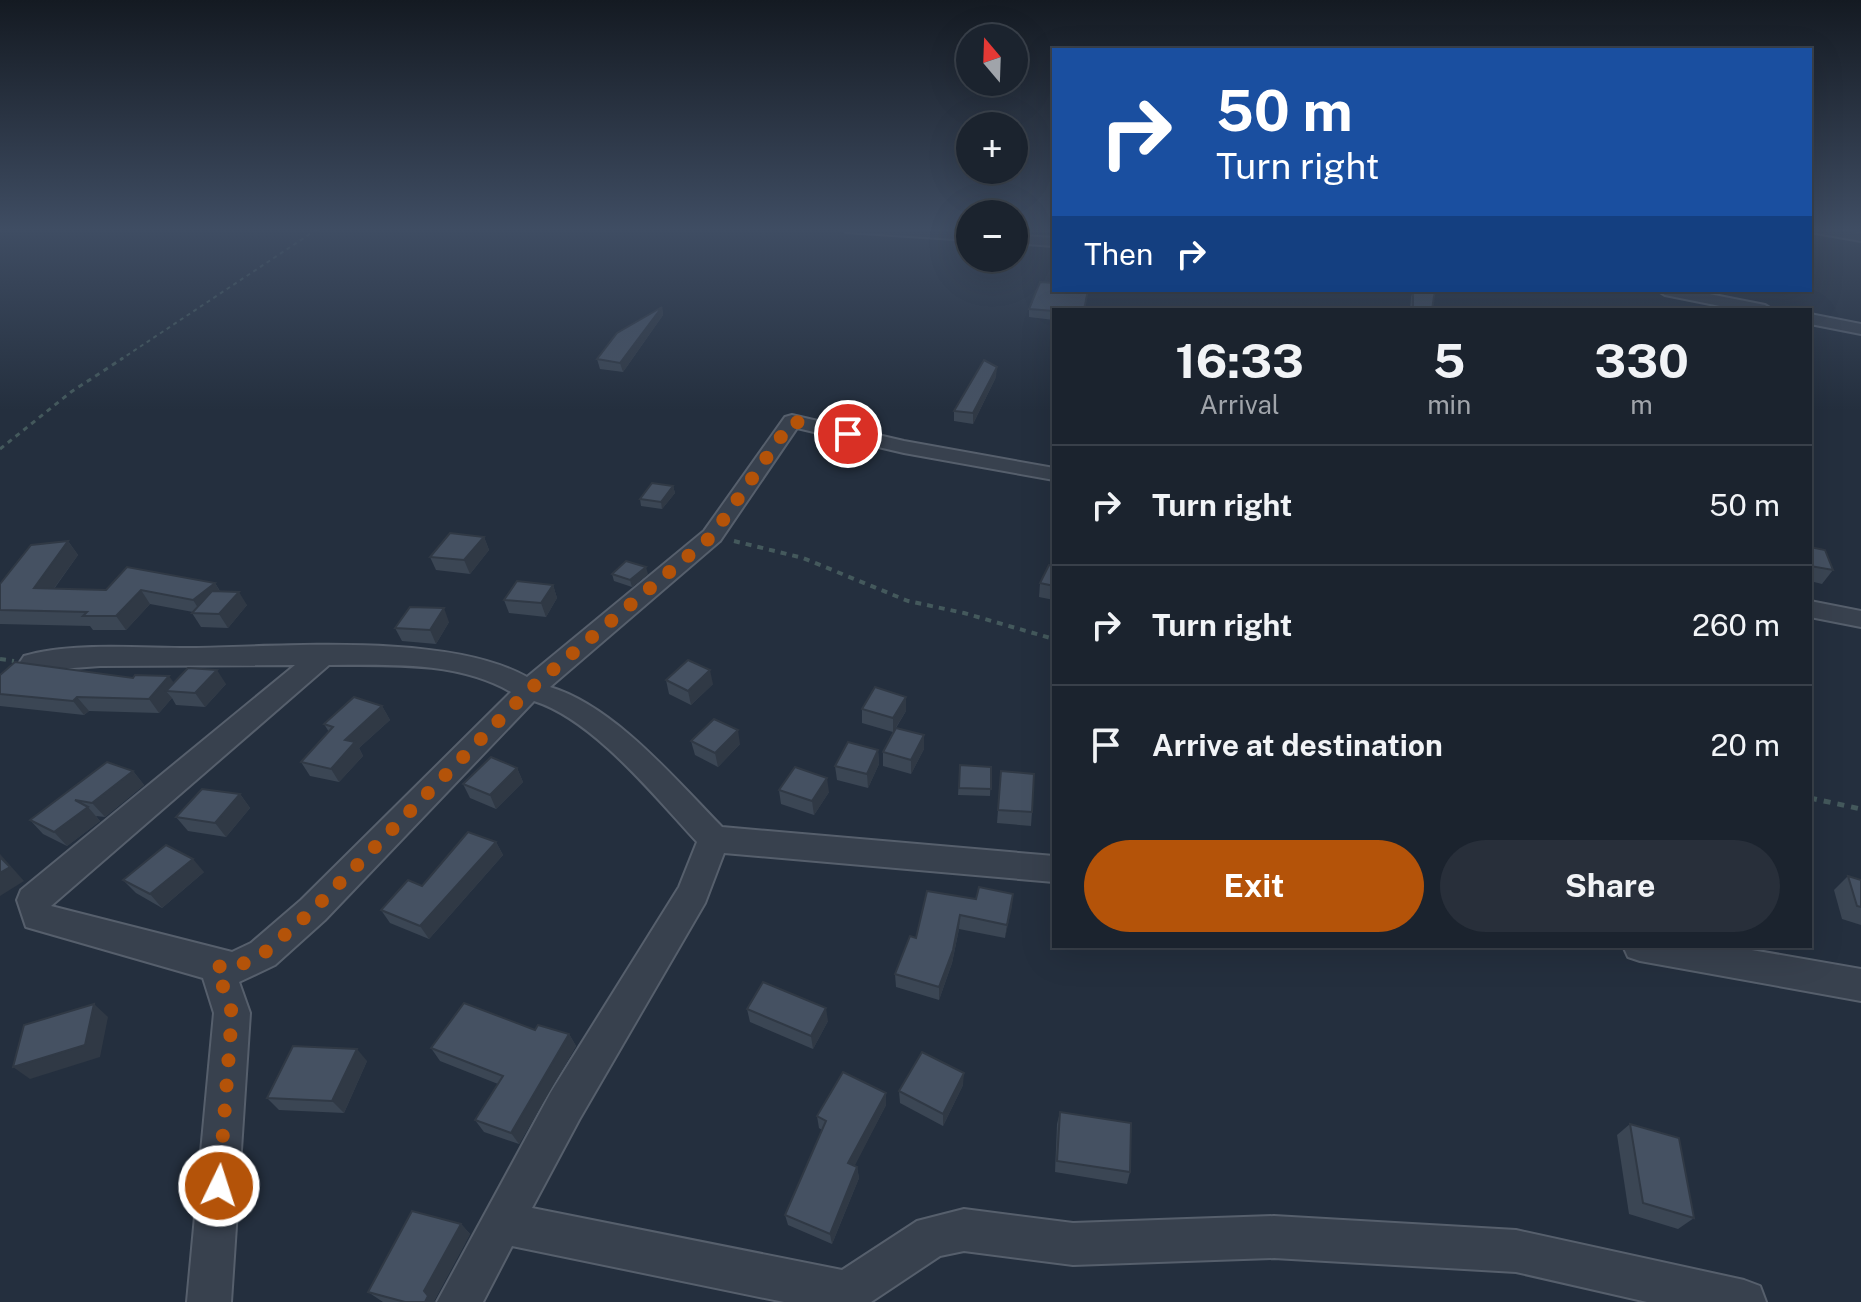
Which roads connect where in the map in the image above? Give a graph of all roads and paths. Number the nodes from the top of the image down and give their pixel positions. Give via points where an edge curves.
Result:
1 (227, 289) edge
2 (1675, 292) edge
3 (1755, 308) edge
4 (1812, 319) edge
5 (1861, 329) edge
6 (0, 449) edge
7 (1052, 474) edge
8 (712, 536) junction
9 (1812, 609) edge
10 (1861, 619) edge
11 (1052, 638) edge
12 (322, 657) junction
13 (33, 662) edge
14 (529, 690) junction
15 (1812, 798) edge
16 (1861, 809) edge
17 (714, 839) junction
18 (1052, 869) edge
19 (1651, 948) edge
20 (216, 966) junction
21 (1861, 985) edge
22 (502, 1223) junction
23 (209, 1302) edge
24 (459, 1302) edge
25 (1744, 1302) edge

1 - 6 path via 71,392
2 - 3 street
4 - 5 street
7 - 8 street via 792,421
8 - 11 path via 803,558 908,601
8 - 14 street
9 - 10 street
12 - 13 street
12 - 14 street via 397,656 459,663 499,673
12 - 20 street via 33,900 38,917
14 - 17 street via 562,700 629,750
14 - 20 street via 263,954 234,968
15 - 16 path
17 - 18 street
17 - 22 street via 693,893 565,1106
19 - 21 street
20 - 23 street via 232,1013
22 - 24 street
22 - 25 street via 846,1293 932,1236 964,1230 1073,1244 1274,1237 1516,1251

